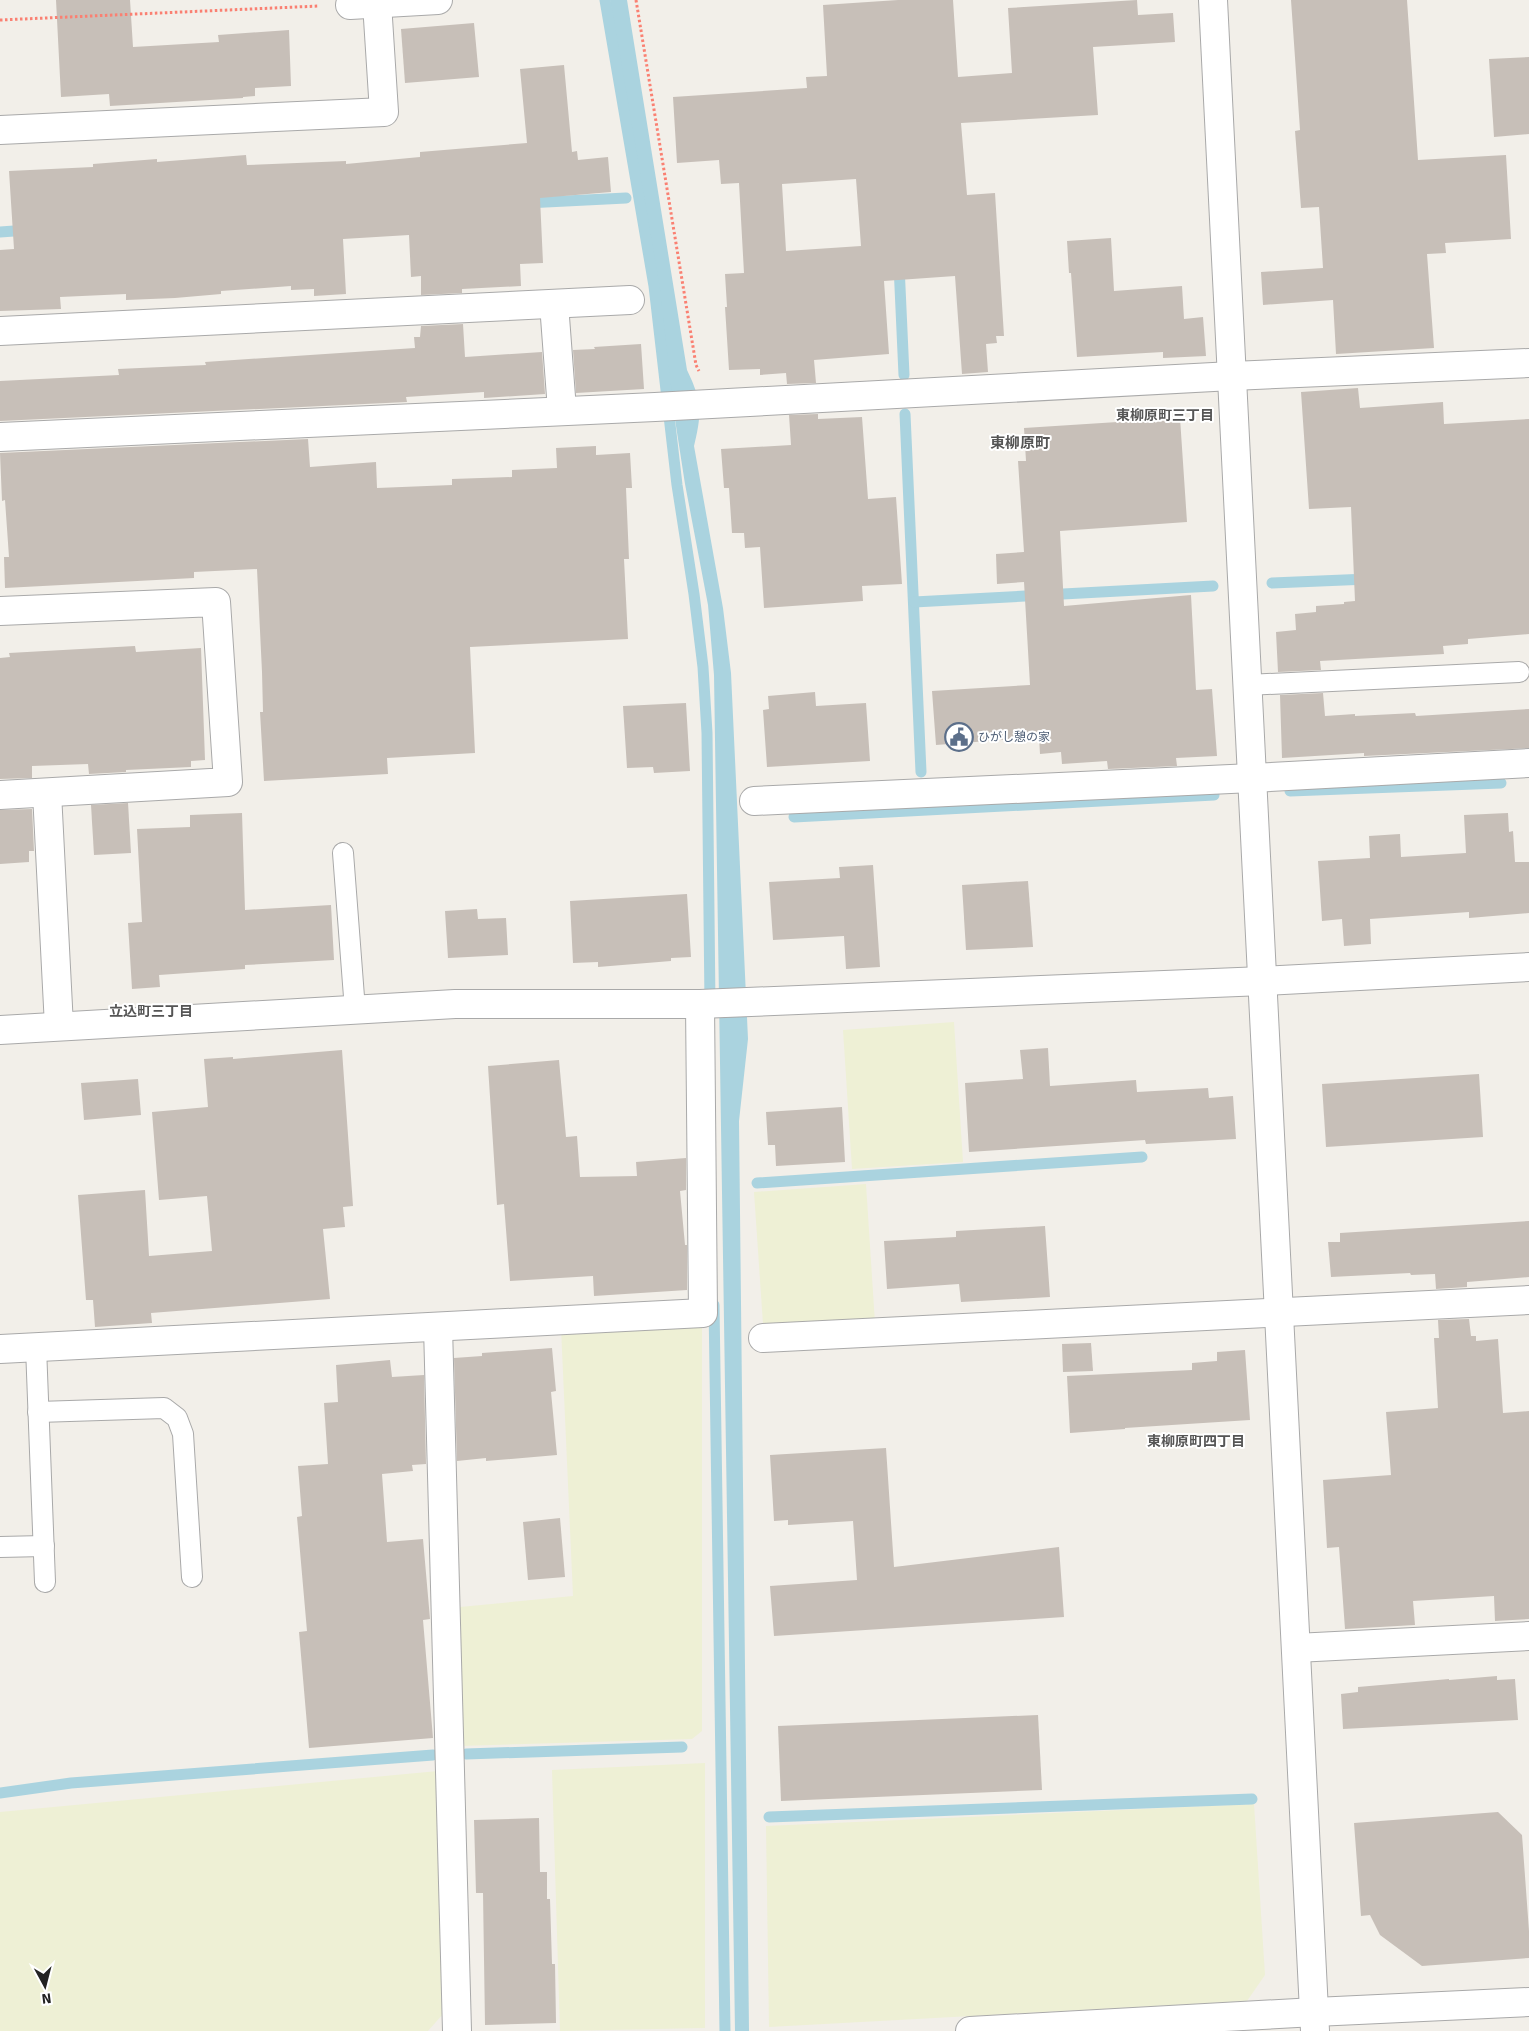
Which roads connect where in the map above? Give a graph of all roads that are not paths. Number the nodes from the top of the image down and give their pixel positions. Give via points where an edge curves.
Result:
1 (438, 0) edge
2 (1213, 0) edge
3 (377, 3) junction
4 (350, 5) road end
5 (0, 130) edge
6 (630, 300) dead end
7 (554, 304) junction
8 (0, 332) edge
9 (1529, 363) edge
10 (1232, 376) junction
11 (562, 410) junction
12 (0, 437) edge
13 (0, 611) edge
14 (1519, 672) dead end
15 (1248, 685) junction
16 (1529, 763) edge
17 (1252, 778) junction
18 (47, 793) junction
19 (0, 795) edge
20 (754, 801) dead end
21 (343, 853) dead end
22 (1529, 967) edge
23 (1263, 981) junction
24 (700, 1004) junction
25 (355, 1010) junction
26 (59, 1026) junction
27 (0, 1030) edge
28 (1529, 1300) edge
29 (1279, 1312) junction
30 (438, 1327) junction
31 (762, 1338) dead end
32 (36, 1347) junction
33 (0, 1349) edge
34 (38, 1412) junction
35 (44, 1546) junction
36 (0, 1547) edge
37 (192, 1577) dead end
38 (44, 1582) dead end
39 (1529, 1636) edge
40 (1296, 1648) junction
41 (1529, 2002) edge
42 (1315, 2021) edge
43 (457, 2031) edge
44 (970, 2031) edge

1 - 3 street
2 - 10 street
3 - 4 street
3 - 5 street via 384,112
6 - 7 street
7 - 8 street
7 - 11 street
9 - 10 street
10 - 11 street
10 - 15 street
11 - 12 street
13 - 18 street via 216,602 228,782
14 - 15 lane
15 - 17 street
16 - 17 street
17 - 20 street
17 - 23 street
18 - 19 street
18 - 26 street
21 - 25 lane
22 - 23 street
23 - 24 street
23 - 29 street
24 - 25 street via 454,1004
24 - 30 street via 703,1313
25 - 26 street
26 - 27 street
28 - 29 street
29 - 31 street
29 - 40 street
30 - 32 street
30 - 43 street
32 - 33 street
32 - 34 lane
34 - 35 lane
34 - 37 lane via 164,1408 177,1418 183,1434
35 - 36 lane
35 - 38 lane
39 - 40 street
40 - 42 street
41 - 42 street
42 - 44 street

